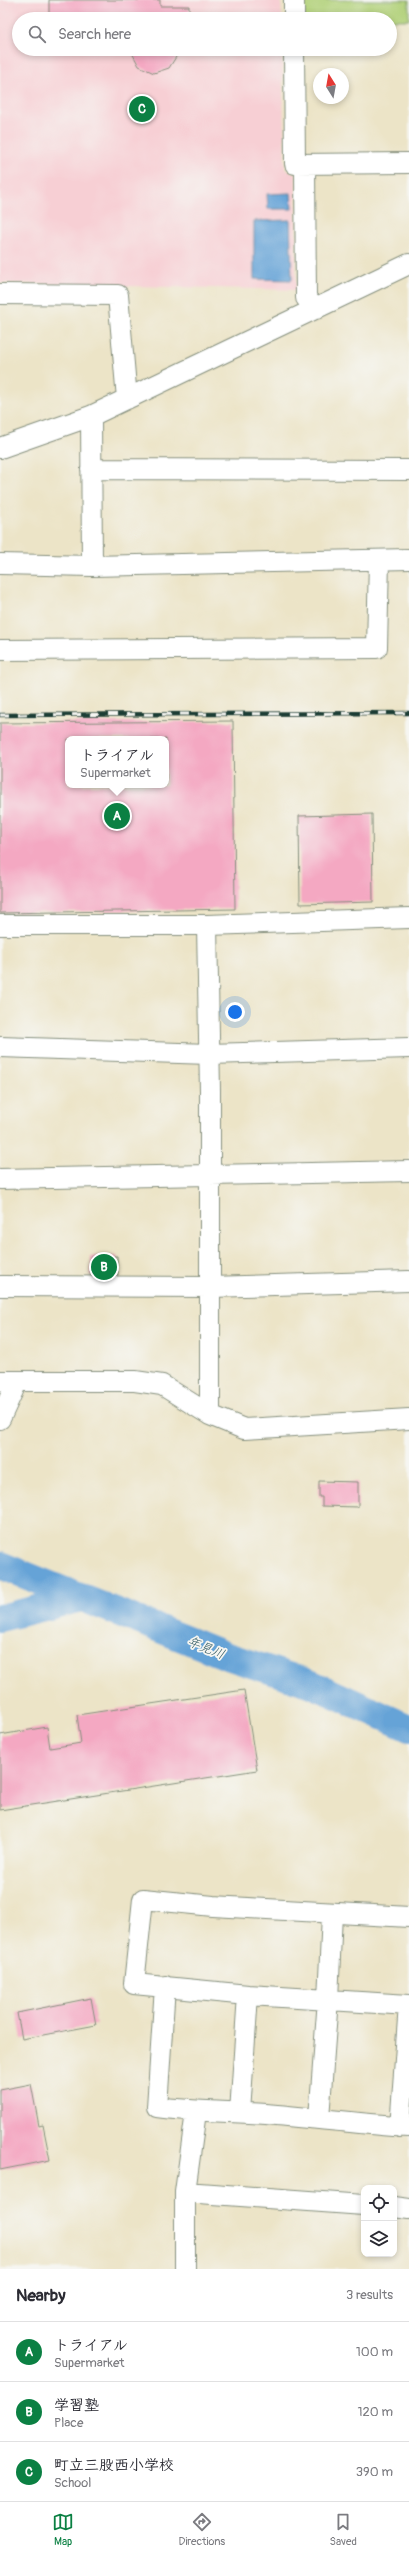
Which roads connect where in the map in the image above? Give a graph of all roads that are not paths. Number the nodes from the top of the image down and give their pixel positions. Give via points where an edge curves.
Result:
1 (294, 0) edge
2 (294, 12) edge
3 (294, 56) edge
4 (409, 163) edge
5 (305, 164) junction
6 (409, 264) edge
7 (0, 294) edge
8 (316, 309) junction
9 (127, 399) junction
10 (91, 416) junction
11 (3, 445) edge
12 (91, 469) junction
13 (409, 470) edge
14 (409, 559) edge
15 (379, 560) junction
16 (0, 564) edge
17 (92, 566) junction
18 (0, 650) edge
19 (409, 918) edge
20 (0, 925) edge
21 (207, 925) junction
22 (0, 1047) edge
23 (409, 1048) edge
24 (209, 1054) junction
25 (409, 1171) edge
26 (210, 1176) junction
27 (0, 1179) edge
28 (409, 1281) edge
29 (0, 1286) edge
30 (211, 1288) junction
31 (8, 1381) edge
32 (210, 1415) junction
33 (0, 1419) edge
34 (409, 1419) edge
35 (332, 1914) junction
36 (409, 1917) edge
37 (165, 1986) junction
38 (248, 1995) junction
39 (328, 1999) junction
40 (409, 2005) edge
41 (196, 2112) junction
42 (240, 2112) junction
43 (319, 2118) junction
44 (404, 2127) edge
45 (185, 2192) junction
46 (361, 2205) edge
47 (397, 2207) edge
48 (409, 2209) edge
49 (185, 2269) edge

1 - 2 street
3 - 5 street via 295,164
4 - 5 street via 330,166
5 - 8 street via 306,298
6 - 8 street
7 - 9 street via 118,295
8 - 9 street
9 - 10 street
10 - 11 street
10 - 12 street
12 - 13 street
12 - 17 street
14 - 15 street
15 - 17 street
15 - 18 street via 377,648
16 - 17 street
19 - 21 street
20 - 21 street
21 - 24 street
22 - 24 street
23 - 24 street
24 - 26 street
25 - 26 street
26 - 27 street
26 - 30 street
28 - 30 street
29 - 30 street
30 - 32 street
31 - 32 street via 134,1382 162,1385
31 - 33 street
32 - 34 street via 244,1429
35 - 36 street
35 - 37 street via 143,1899 134,1984
35 - 39 street
37 - 38 street
37 - 41 street via 157,2107
38 - 39 street
38 - 42 street
39 - 40 street
39 - 43 street
40 - 44 street
41 - 42 street
41 - 45 street
42 - 43 street
43 - 44 street
45 - 46 street
45 - 49 street
47 - 48 street

